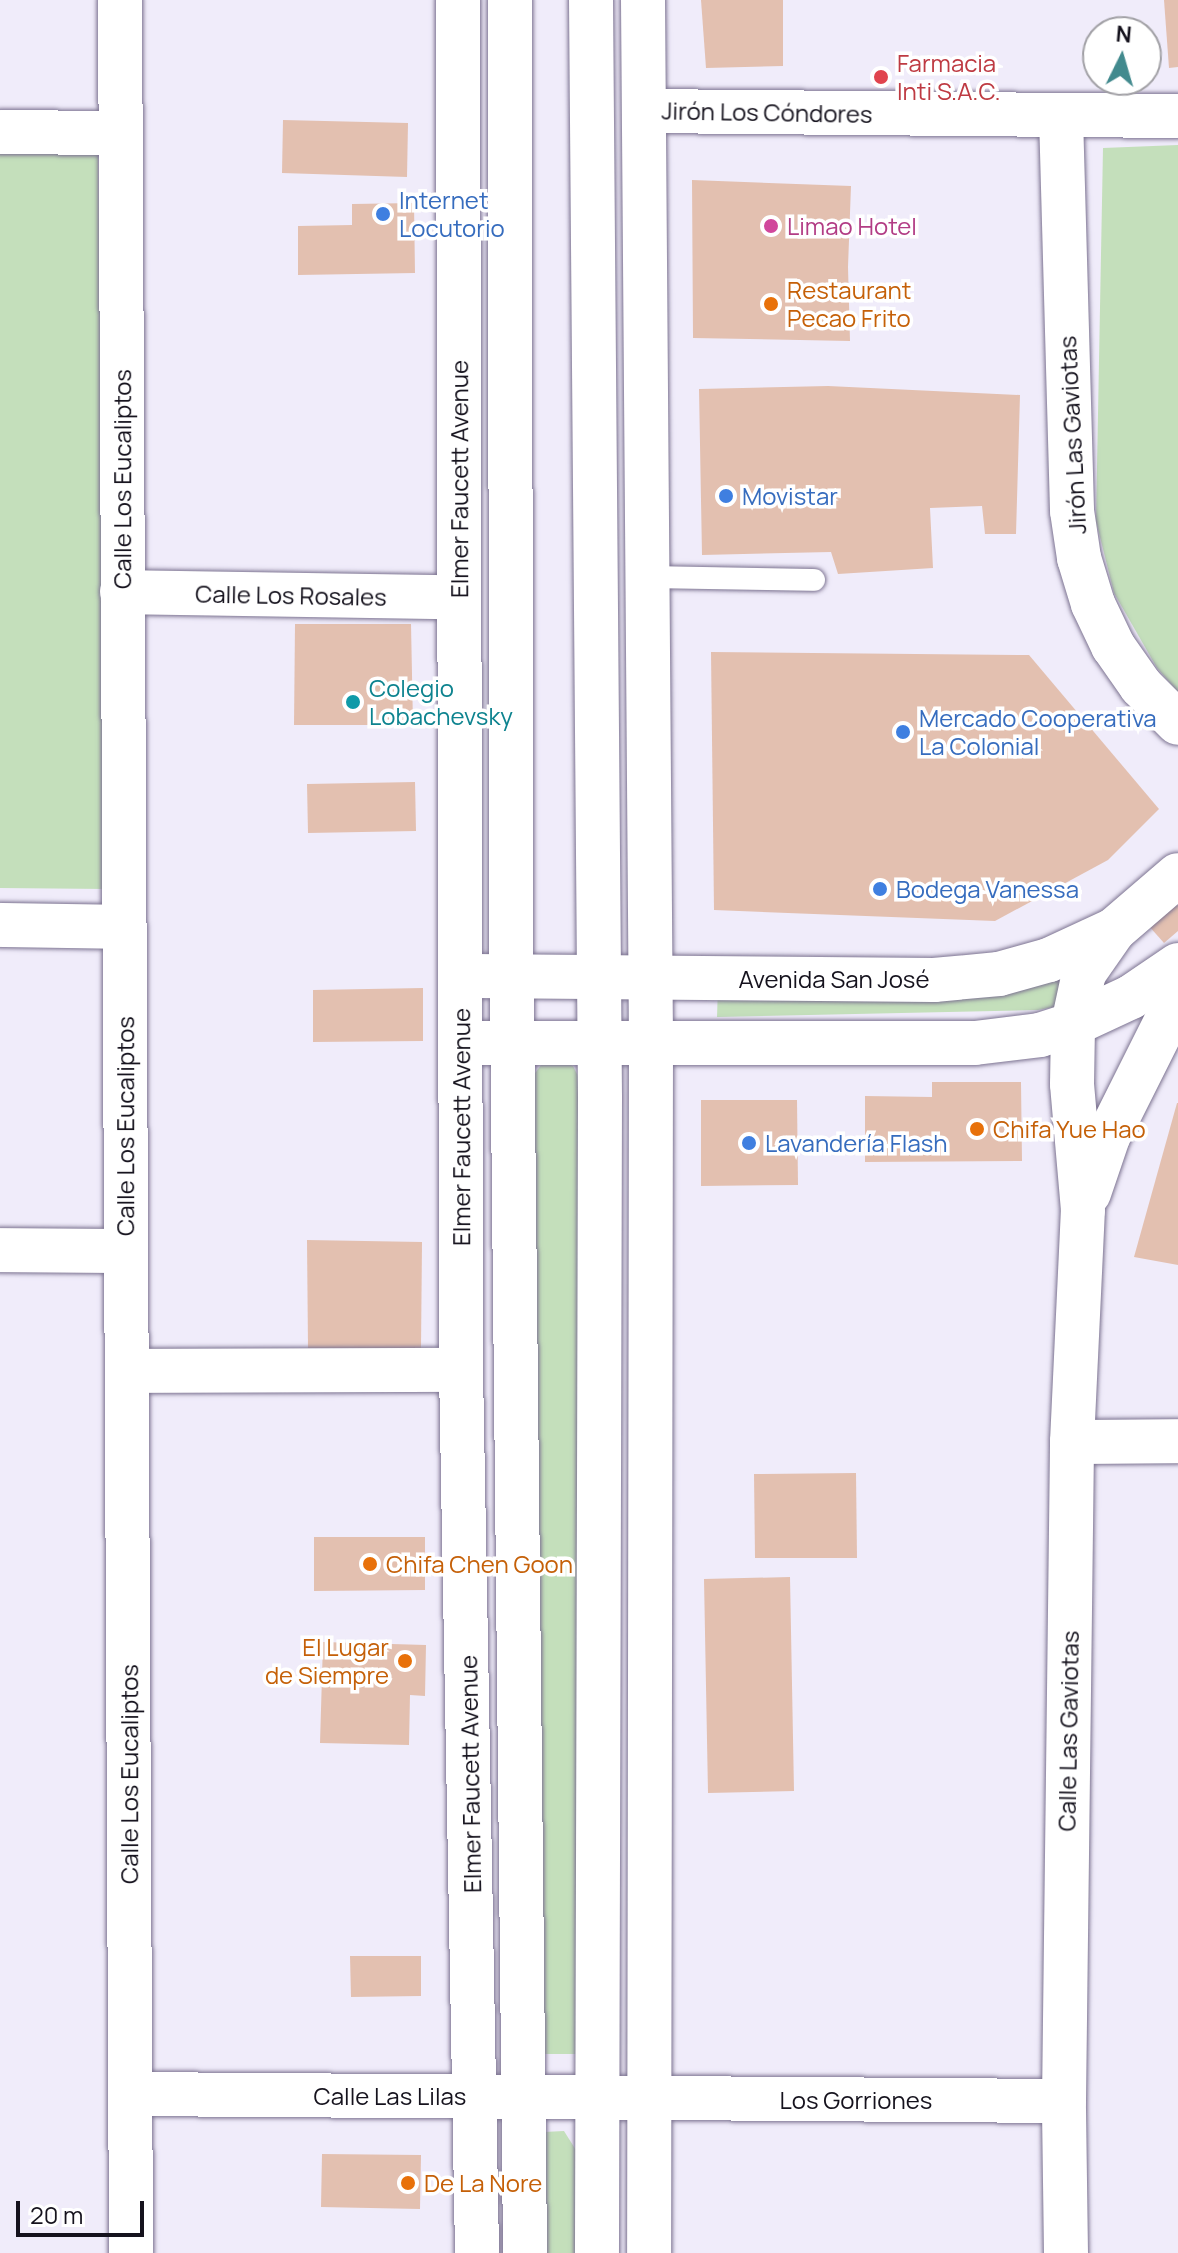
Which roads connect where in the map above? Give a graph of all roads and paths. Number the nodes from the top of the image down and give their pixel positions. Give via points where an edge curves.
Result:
1 (120, 0) edge
2 (458, 0) edge
3 (510, 0) edge
4 (591, 0) edge
5 (643, 0) edge
6 (644, 111) junction
7 (1061, 116) junction
8 (1178, 116) edge
9 (0, 132) edge
10 (121, 133) junction
11 (646, 577) junction
12 (814, 580) dead end
13 (122, 592) junction
14 (459, 597) junction
15 (1178, 723) edge
16 (1178, 875) edge
17 (0, 925) edge
18 (124, 927) junction
19 (1114, 930) junction
20 (1178, 965) edge
21 (460, 976) junction
22 (511, 977) junction
23 (599, 978) junction
24 (650, 978) junction
25 (1178, 997) edge
26 (1073, 1024) junction
27 (461, 1043) junction
28 (512, 1043) junction
29 (600, 1044) junction
30 (651, 1044) junction
31 (1083, 1210) junction
32 (0, 1250) edge
33 (126, 1251) junction
34 (461, 1370) junction
35 (127, 1371) junction
36 (1178, 1441) edge
37 (1072, 1442) junction
38 (130, 2094) junction
39 (477, 2097) junction
40 (525, 2097) junction
41 (597, 2098) junction
42 (649, 2098) junction
43 (1064, 2101) junction
44 (131, 2253) edge
45 (477, 2253) edge
46 (525, 2253) edge
47 (597, 2253) edge
48 (649, 2253) edge
49 (1066, 2253) edge

1 - 10 main road, Calle Los Eucaliptos
2 - 14 main road, Elmer Faucett Avenue
3 - 22 main road, Elmer Faucett Avenue
4 - 23 main road
5 - 6 main road
6 - 7 main road, Jirón Los Cóndores
6 - 11 main road
7 - 8 main road, Jirón Los Cóndores
7 - 15 main road, Jirón Las Gaviotas via 1072,511 1079,558 1113,646 1141,686
9 - 10 main road
10 - 13 main road, Calle Los Eucaliptos
11 - 12 lane
11 - 24 main road
13 - 14 main road, Calle Los Rosales
13 - 18 main road, Calle Los Eucaliptos
14 - 21 main road, Elmer Faucett Avenue
16 - 19 main road, Avenida San José
17 - 18 main road
18 - 33 main road, Calle Los Eucaliptos
19 - 24 main road, Avenida San José via 1049,960 999,974 934,980
19 - 26 main road, Calle Las Gaviotas via 1084,973
20 - 26 main road via 1131,997
21 - 22 main road, Avenida San José
21 - 27 main road, Elmer Faucett Avenue
22 - 23 main road, Avenida San José
22 - 28 main road, Elmer Faucett Avenue
23 - 24 main road, Avenida San José
23 - 29 main road
24 - 30 main road
25 - 31 main road, Calle Las Gaviotas via 1108,1137
26 - 30 main road via 1040,1035 975,1043
26 - 31 main road, Calle Las Gaviotas via 1072,1084
27 - 28 main road
27 - 34 main road, Elmer Faucett Avenue
28 - 29 main road
28 - 40 main road, Elmer Faucett Avenue
29 - 30 main road
29 - 41 main road
30 - 42 main road
31 - 37 main road, Calle Las Gaviotas
32 - 33 main road
33 - 35 main road, Calle Los Eucaliptos
34 - 35 main road
34 - 39 main road, Elmer Faucett Avenue
35 - 38 main road, Calle Los Eucaliptos
36 - 37 main road
37 - 43 main road, Calle Las Gaviotas
38 - 39 main road, Calle Las Lilas
38 - 44 main road, Calle Los Eucaliptos
39 - 40 main road, Calle Las Lilas
39 - 45 main road, Elmer Faucett Avenue
40 - 41 main road, Calle Las Lilas
40 - 46 main road, Elmer Faucett Avenue
41 - 42 main road, Calle Las Lilas
41 - 47 main road
42 - 43 main road, Los Gorriones
42 - 48 main road
43 - 49 main road, Calle Las Gaviotas

